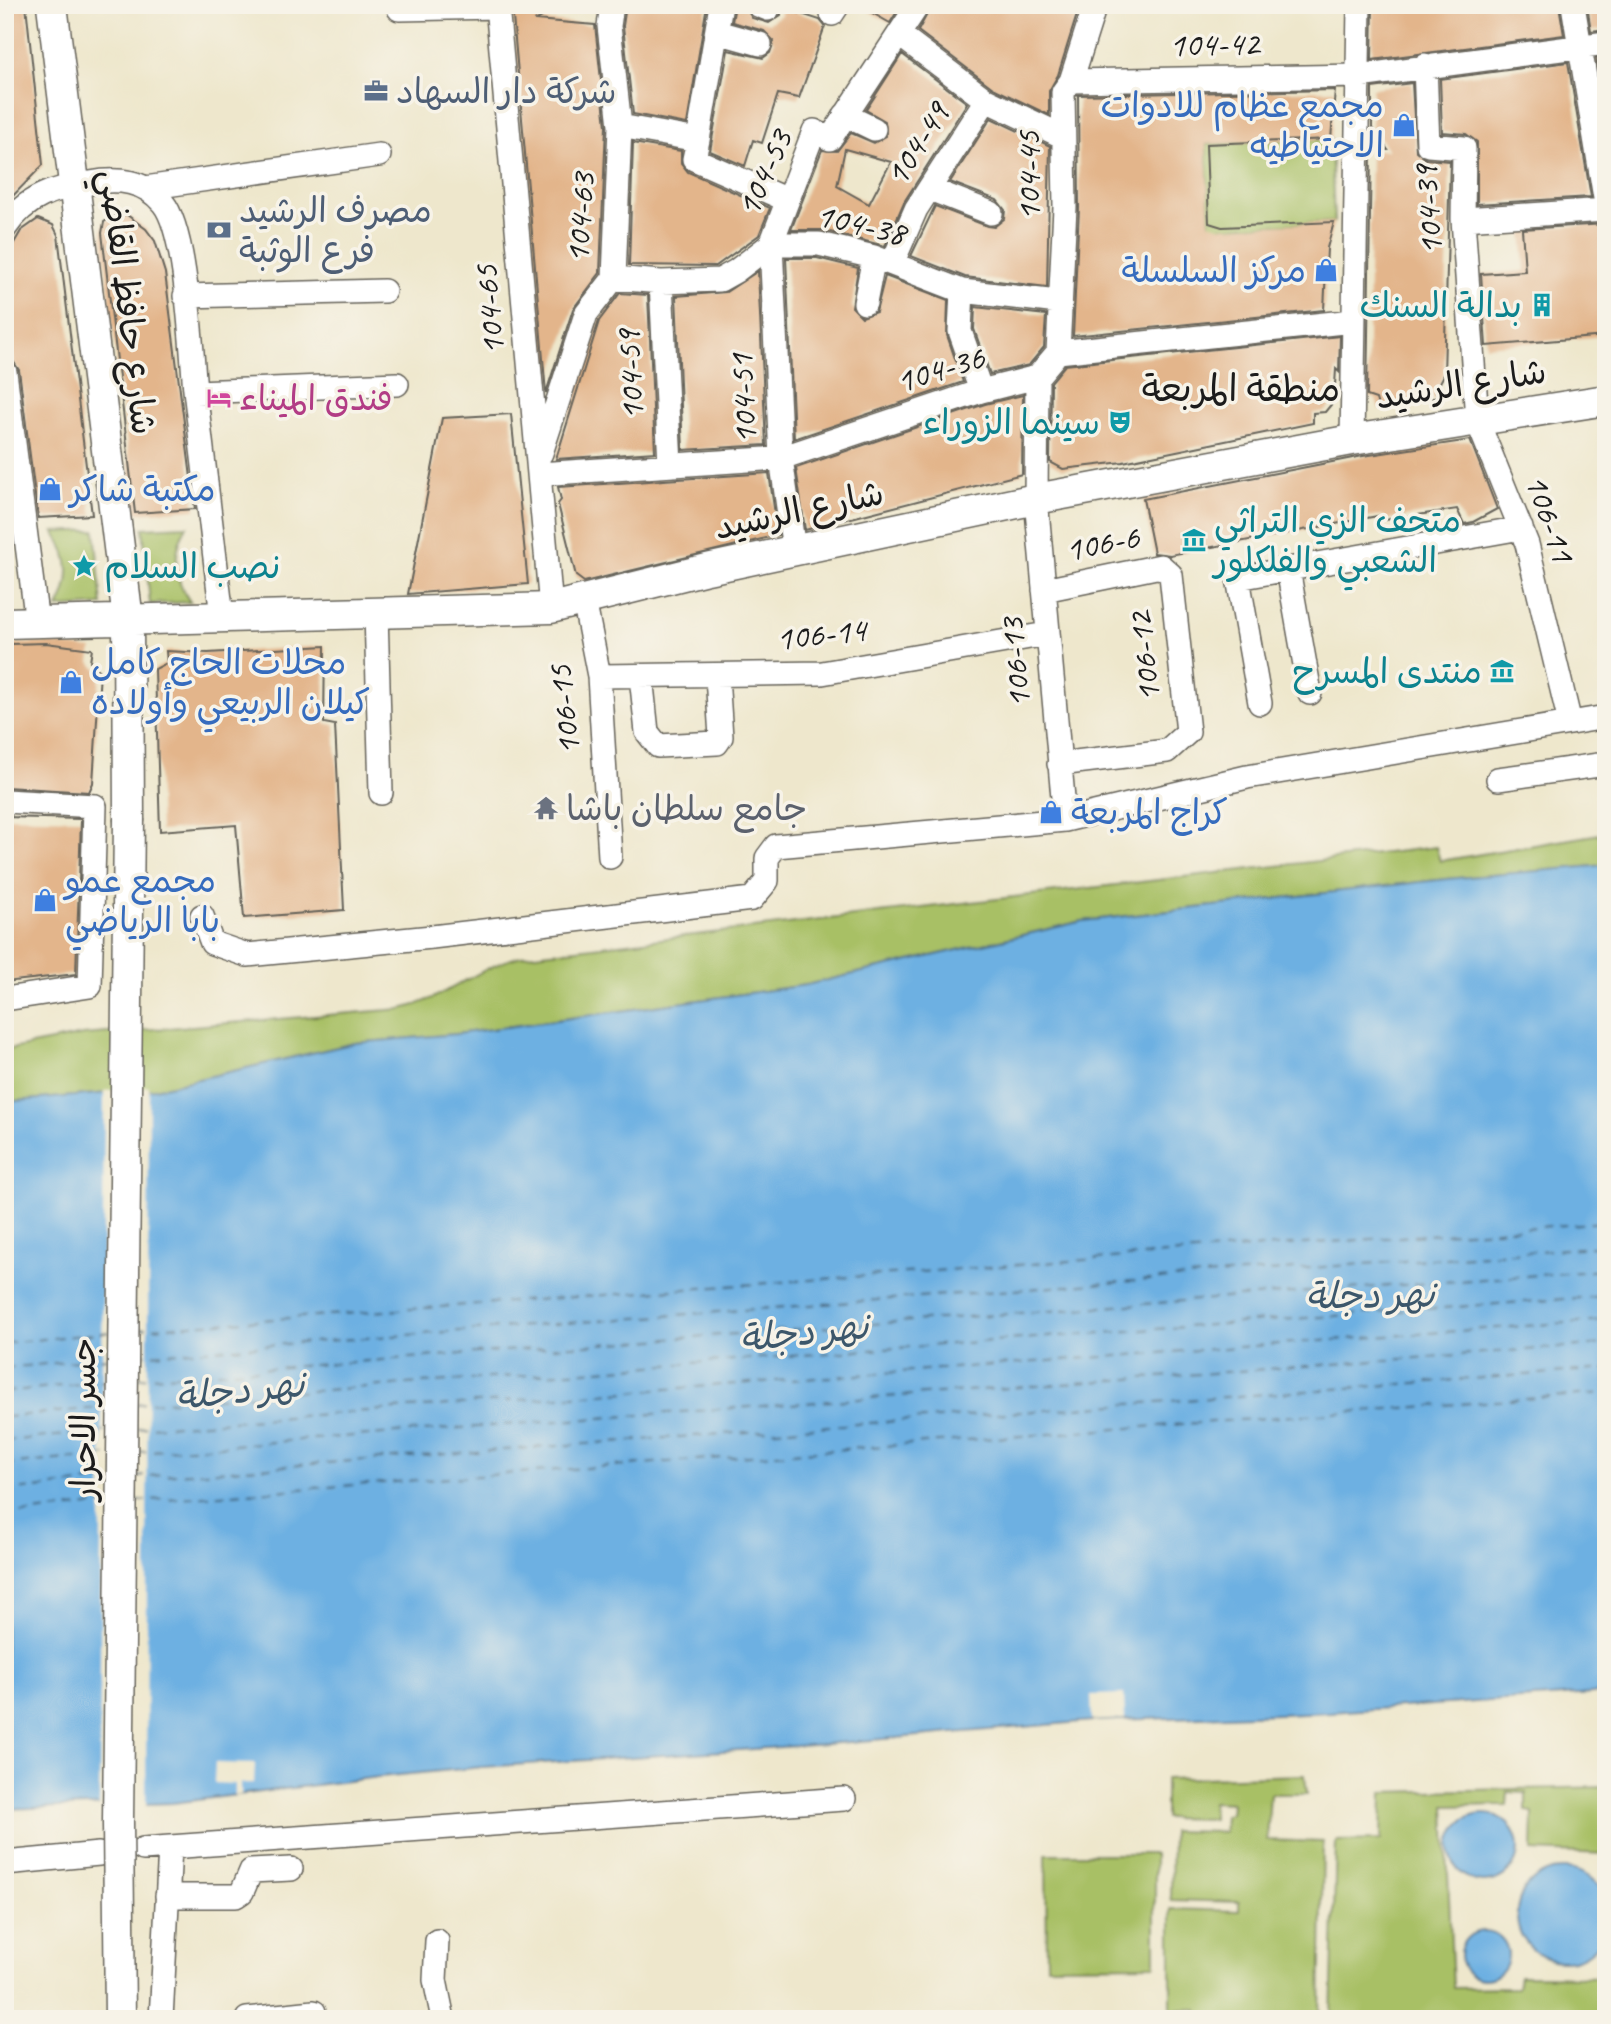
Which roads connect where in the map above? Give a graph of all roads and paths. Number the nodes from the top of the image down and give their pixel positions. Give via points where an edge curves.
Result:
1 (52, 5) edge
2 (398, 5) edge
3 (612, 5) edge
4 (721, 5) edge
5 (918, 5) edge
6 (1094, 5) edge
7 (1359, 5) edge
8 (1573, 5) edge
9 (497, 6) edge
10 (717, 32) junction
11 (900, 35) junction
12 (1606, 43) edge
13 (760, 44) dead end
14 (1580, 47) junction
15 (1425, 65) junction
16 (1359, 76) junction
17 (1071, 81) junction
18 (986, 100) junction
19 (845, 116) junction
20 (620, 126) junction
21 (874, 129) dead end
22 (1062, 136) junction
23 (698, 140) junction
24 (379, 155) dead end
25 (74, 185) junction
26 (145, 188) junction
27 (930, 188) junction
28 (787, 200) junction
29 (1606, 204) edge
30 (1606, 210) edge
31 (991, 213) dead end
32 (9, 217) edge
33 (1463, 219) junction
34 (771, 244) junction
35 (883, 261) junction
36 (614, 278) junction
37 (661, 282) junction
38 (384, 290) dead end
39 (962, 291) junction
40 (185, 296) junction
41 (1058, 302) junction
42 (865, 303) dead end
43 (1353, 321) junction
44 (1058, 352) junction
45 (5, 372) edge
46 (1037, 377) junction
47 (397, 384) dead end
48 (981, 391) junction
49 (196, 392) junction
50 (1605, 400) edge
51 (1476, 420) junction
52 (1352, 440) junction
53 (781, 458) junction
54 (670, 465) junction
55 (539, 468) junction
56 (1036, 499) junction
57 (1521, 528) junction
58 (794, 550) junction
59 (1288, 569) junction
60 (1171, 575) joint
61 (1044, 590) junction
62 (584, 600) junction
63 (551, 608) junction
64 (376, 612) junction
65 (222, 617) junction
66 (128, 620) junction
67 (5, 623) edge
68 (37, 623) junction
69 (1047, 634) junction
70 (599, 676) junction
71 (641, 676) junction
72 (717, 676) junction
73 (1310, 693) dead end
74 (1260, 703) dead end
75 (1606, 717) edge
76 (1570, 723) junction
77 (1059, 764) junction
78 (1606, 764) edge
79 (1498, 779) dead end
80 (381, 793) dead end
81 (5, 801) edge
82 (128, 819) joint
83 (1065, 820) junction
84 (610, 857) dead end
85 (202, 916) dead end
86 (5, 999) edge
87 (844, 1799) dead end
88 (170, 1847) junction
89 (144, 1849) dead end
90 (99, 1854) dead end
91 (5, 1863) edge
92 (5, 1869) edge
93 (292, 1869) dead end
94 (167, 1896) junction
95 (438, 1941) dead end
96 (314, 2012) dead end
97 (120, 2019) edge
98 (161, 2019) edge
99 (247, 2019) edge
100 (443, 2019) edge

1 - 25 main road, شارع حافظ القاضي
2 - 9 street via 399,9
3 - 20 street, 104-63 via 609,26
4 - 10 street
5 - 11 street, 104-53
6 - 17 street, 104-45
7 - 16 street via 1354,47
8 - 14 street
9 - 55 street, 104-65
10 - 13 street
10 - 23 street
11 - 18 street
11 - 19 street, 104-53
12 - 14 street, 104-42
14 - 15 street, 104-42
14 - 29 street
15 - 16 street, 104-42
15 - 33 street, 104-39 via 1428,145 1464,148
16 - 17 street, 104-42
16 - 43 street
17 - 22 street, 104-45 via 1063,92
18 - 22 street
18 - 27 street, 104-49
19 - 21 street
19 - 28 street, 104-53 via 830,138 814,131
20 - 23 street
20 - 36 street, 104-63
22 - 41 street, 104-45 via 1065,206
23 - 28 street via 694,159
24 - 26 street
25 - 26 street via 119,181
25 - 32 street via 42,194
25 - 66 main road, شارع حافظ القاضي
26 - 40 street via 164,204 175,225
27 - 31 street
27 - 35 street, 104-49
28 - 34 street, 104-53
30 - 33 street
33 - 51 street, 104-39
34 - 35 street, 104-38 via 819,244
34 - 37 street, 104-38 via 720,280
34 - 53 street, 104-51
35 - 39 street, 104-38
35 - 42 street, 104-49
36 - 37 street, 104-38
36 - 55 street, 104-63 via 586,314
37 - 54 street, 104-59
38 - 40 street
39 - 41 street, 104-38
39 - 48 street via 960,331
40 - 49 street
41 - 44 street, 104-45
43 - 44 street
43 - 52 street
44 - 46 street, 104-36
45 - 68 street
46 - 48 street, 104-36
46 - 56 street, 106-13
47 - 49 street
48 - 53 street, 104-36
49 - 65 street
50 - 51 main road, شارع الرشيد
51 - 52 main road, شارع الرشيد
51 - 57 street, 106-11
52 - 56 main road, شارع الرشيد
53 - 54 street, 104-36
53 - 58 street, 104-51
54 - 55 street, 104-36
55 - 63 street, 104-65
56 - 58 main road, شارع الرشيد
56 - 61 street, 106-13
57 - 59 street
57 - 76 street, 106-11
58 - 62 main road, شارع الرشيد
59 - 73 street
59 - 74 street via 1238,578
60 - 61 street, 106-6 via 1161,566
60 - 77 street, 106-12 via 1188,732 1167,751
61 - 69 street, 106-13
62 - 63 main road, شارع الرشيد
62 - 70 street, 106-15
63 - 64 main road, شارع الرشيد
64 - 65 main road, شارع الرشيد
64 - 80 street
65 - 66 main road, شارع الرشيد
66 - 68 main road, شارع الرشيد
66 - 82 main road, شارع حافظ القاضي
67 - 68 main road, شارع الرشيد
69 - 72 street, 106-14 via 822,673
69 - 77 street, 106-13
70 - 71 street, 106-14
70 - 84 street, 106-15
71 - 72 street, 106-14
71 - 72 street via 647,732 658,746 717,743 721,737
75 - 76 street
76 - 83 street via 1247,777
77 - 83 street, 106-13
78 - 79 street
81 - 86 street via 95,806 90,986
82 - 97 main road, جسر الاحرار, bridge
83 - 85 street via 776,846 767,858 767,881 752,899 473,932 247,955 212,943
87 - 88 street
88 - 89 street
88 - 94 street
90 - 91 street
91 - 92 street
93 - 94 street via 251,1871 236,1896
94 - 98 street
95 - 100 street via 435,1980
96 - 99 street

